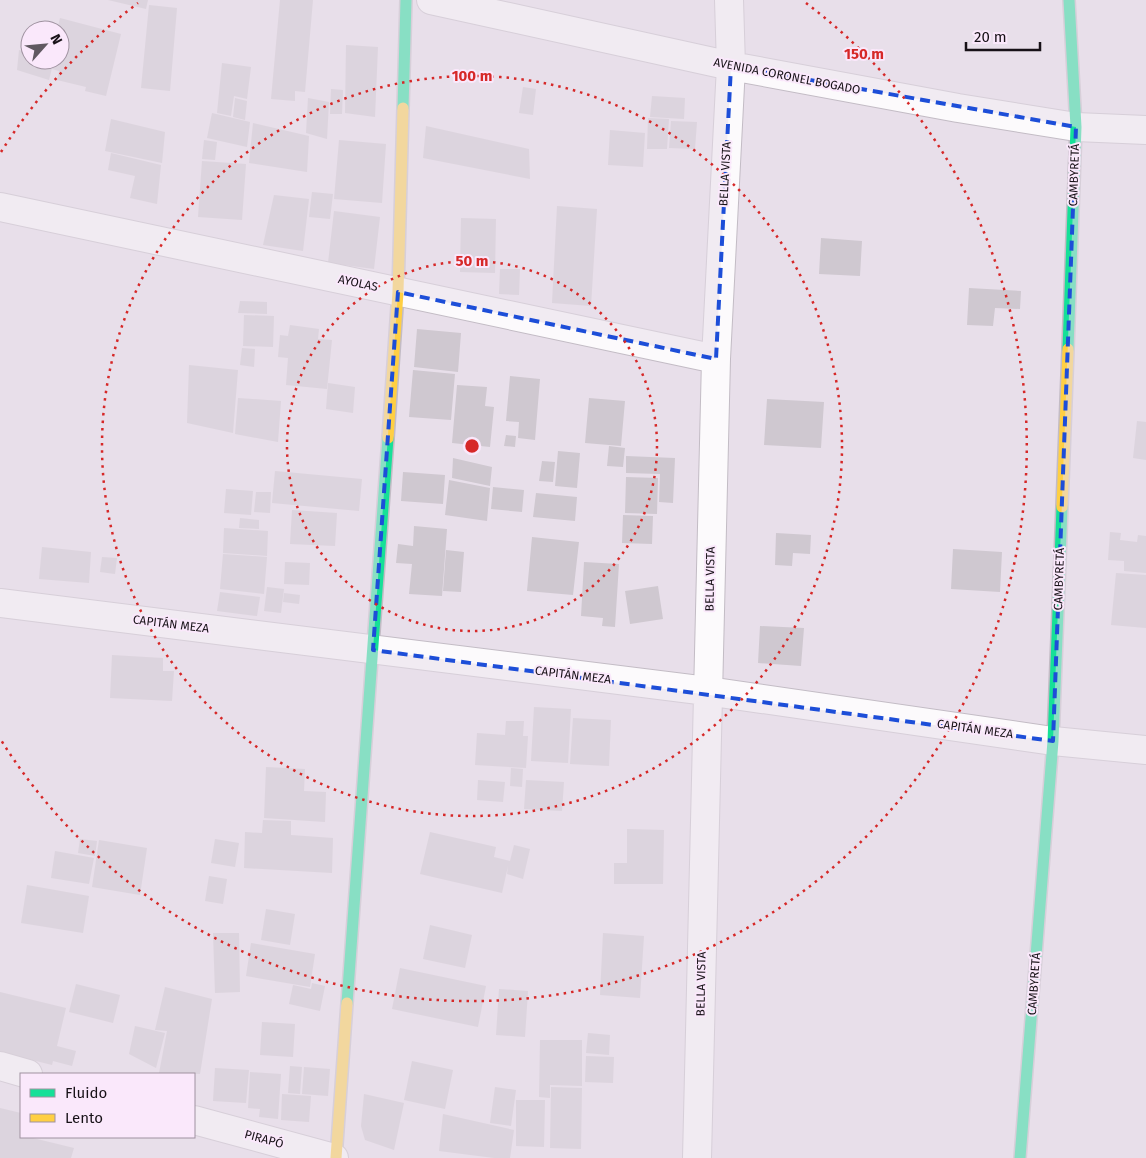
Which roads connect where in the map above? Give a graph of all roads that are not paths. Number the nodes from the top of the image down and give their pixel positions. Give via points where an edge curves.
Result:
1 (406, 0) edge
2 (431, 0) edge
3 (729, 0) edge
4 (1069, 0) edge
5 (731, 66) junction
6 (1076, 127) junction
7 (1146, 130) edge
8 (0, 207) edge
9 (398, 292) junction
10 (716, 359) junction
11 (0, 603) edge
12 (373, 650) junction
13 (707, 691) junction
14 (1053, 740) junction
15 (1146, 750) edge
16 (0, 1066) edge
17 (24, 1073) edge
18 (195, 1120) edge
19 (335, 1158) edge
20 (697, 1158) edge
21 (1020, 1158) edge

1 - 9 street
2 - 5 street, AVENIDA CORONEL BOGADO
3 - 5 street, BELLA VISTA
4 - 6 street, CAMBYRETÁ
5 - 6 street, AVENIDA CORONEL BOGADO
5 - 10 street, BELLA VISTA
6 - 7 street, AVENIDA CORONEL BOGADO
6 - 14 street, CAMBYRETÁ
8 - 9 street, AYOLAS
9 - 10 street, AYOLAS
9 - 12 street
10 - 13 street, BELLA VISTA
11 - 12 street, CAPITÁN MEZA
12 - 13 street, CAPITÁN MEZA
12 - 19 street
13 - 14 street, CAPITÁN MEZA
13 - 20 street, BELLA VISTA
14 - 15 street, CAPITÁN MEZA
14 - 21 street, CAMBYRETÁ
16 - 17 street
18 - 19 street, PIRAPÓ

